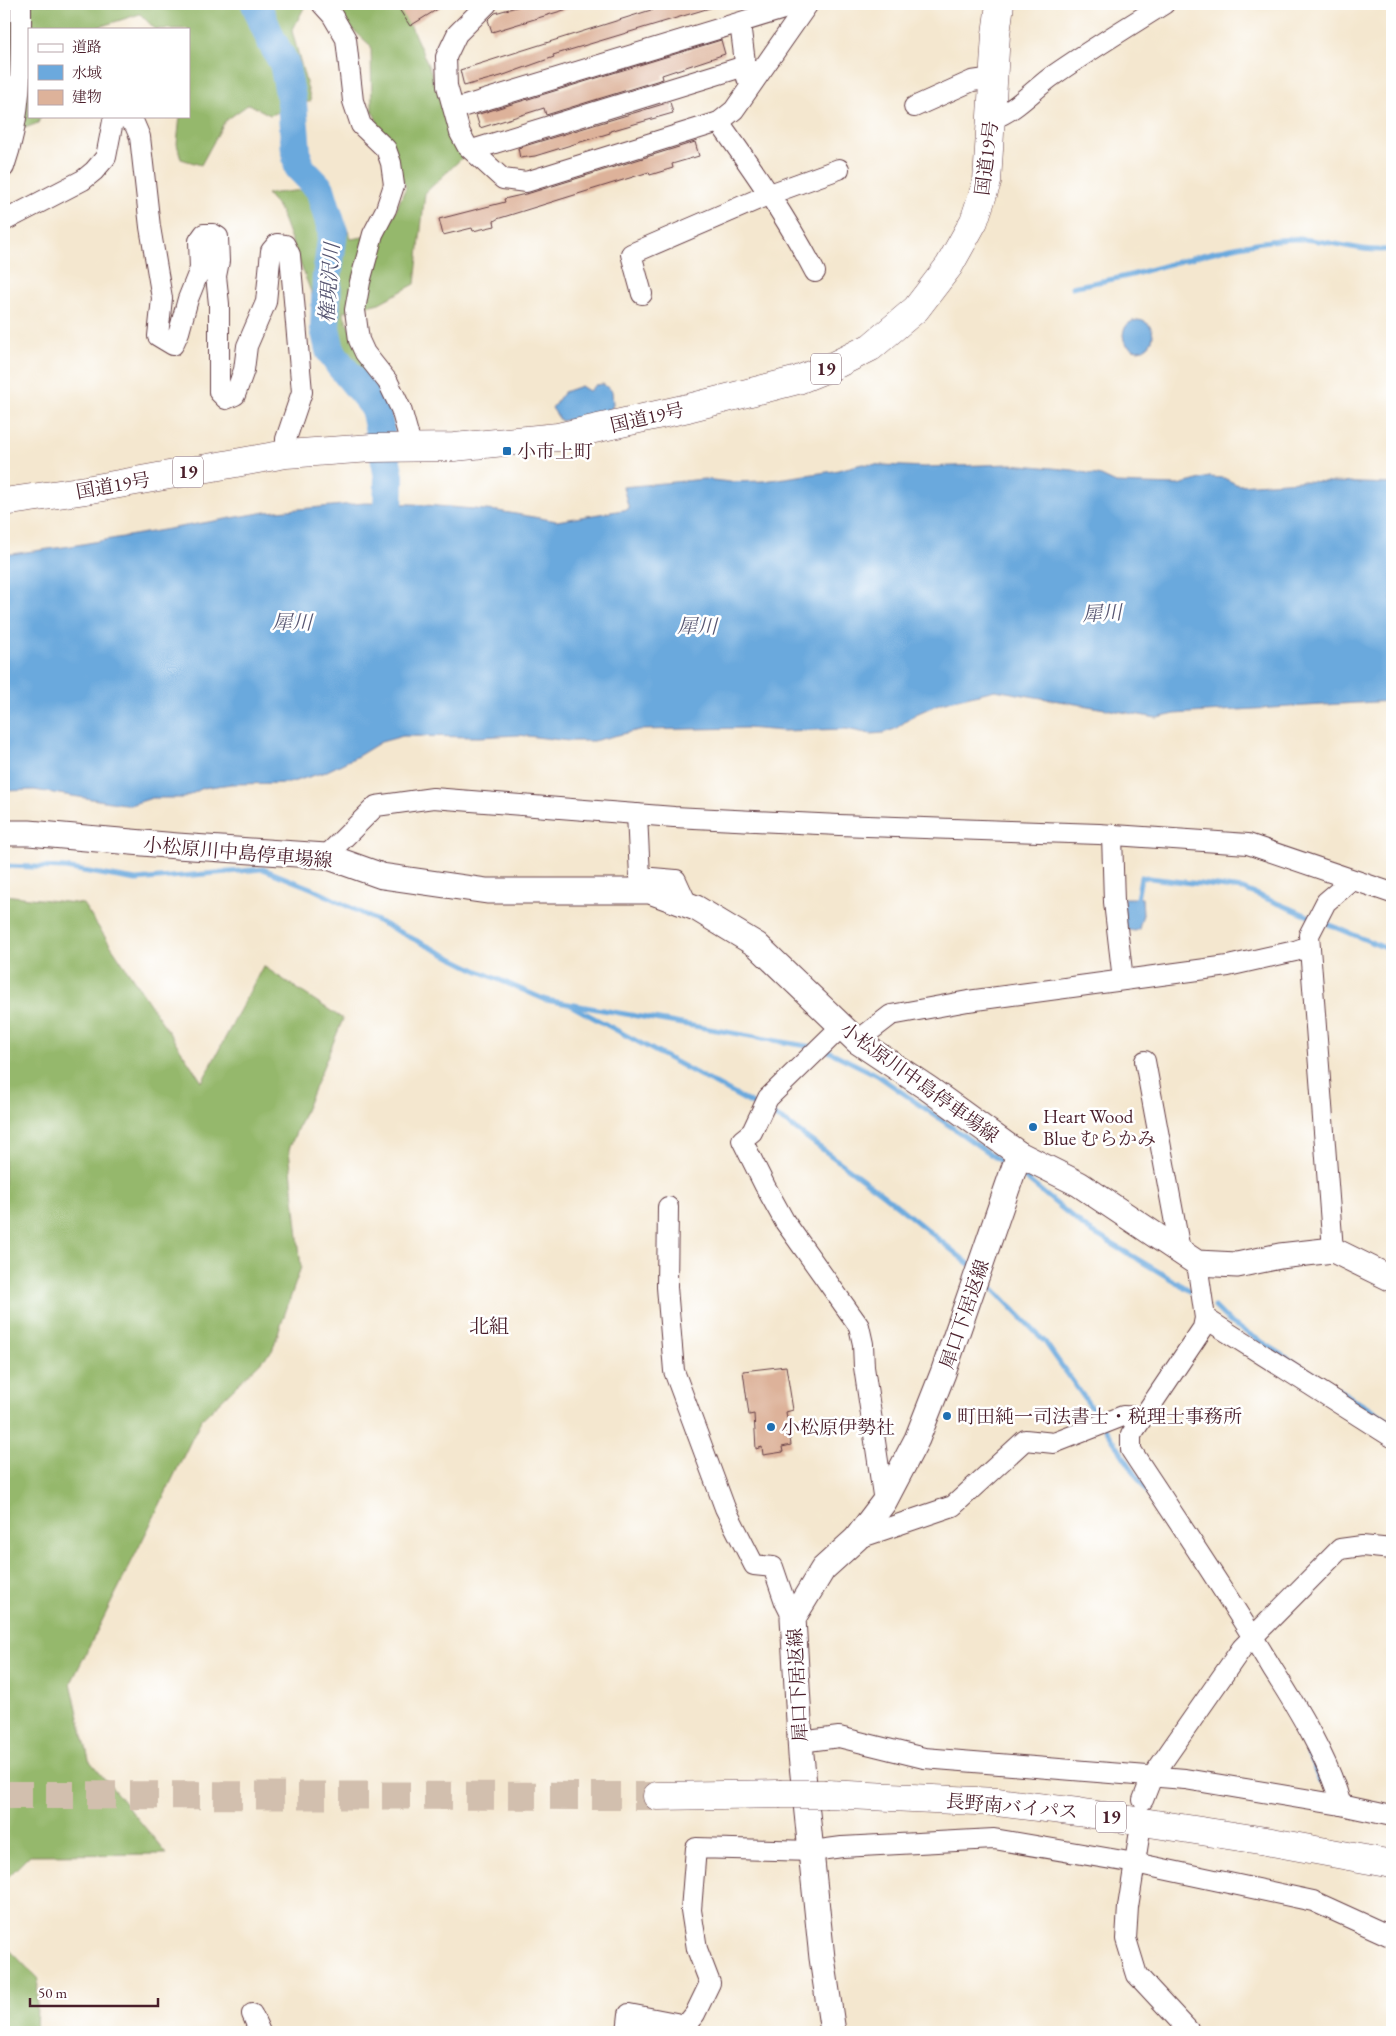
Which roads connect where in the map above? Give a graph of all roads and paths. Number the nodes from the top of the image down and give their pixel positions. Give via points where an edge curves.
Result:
1 (21, 4) edge
2 (322, 4) edge
3 (487, 4) edge
4 (800, 4) edge
5 (808, 4) edge
6 (1000, 4) edge
7 (1164, 4) edge
8 (740, 23) junction
9 (745, 66) junction
10 (993, 78) junction
11 (750, 87) junction
12 (914, 107) dead end
13 (455, 109) junction
14 (118, 118) edge
15 (125, 118) edge
16 (992, 119) junction
17 (719, 122) junction
18 (472, 150) junction
19 (4, 167) edge
20 (839, 169) dead end
21 (770, 194) junction
22 (4, 221) edge
23 (815, 272) dead end
24 (642, 294) dead end
25 (406, 447) junction
26 (286, 454) junction
27 (4, 502) edge
28 (637, 814) junction
29 (4, 833) edge
30 (1112, 835) junction
31 (326, 856) junction
32 (1352, 880) junction
33 (1392, 893) edge
34 (687, 904) junction
35 (1309, 941) junction
36 (1123, 980) junction
37 (850, 1034) junction
38 (1145, 1061) dead end
39 (1018, 1154) junction
40 (668, 1207) dead end
41 (1332, 1250) junction
42 (1188, 1256) junction
43 (1392, 1279) edge
44 (1205, 1318) junction
45 (1142, 1417) junction
46 (1392, 1437) edge
47 (884, 1502) junction
48 (856, 1539) junction
49 (1392, 1549) edge
50 (793, 1618) junction
51 (1248, 1643) junction
52 (800, 1742) junction
53 (1152, 1777) junction
54 (657, 1796) tunnel mouth
55 (1143, 1800) dead end
56 (1341, 1805) junction
57 (1392, 1816) edge
58 (1139, 1837) dead end
59 (812, 1851) junction
60 (1135, 1863) junction
61 (1392, 1864) edge
62 (1392, 1937) edge
63 (627, 2032) edge
64 (833, 2032) edge
65 (1190, 2032) edge

1 - 19 street via 18,115
2 - 25 street via 346,39 353,101 361,125 386,149 391,163 394,185 373,234 355,310 359,340 388,382 400,408
3 - 13 street via 457,34 446,57 447,86
4 - 8 street
5 - 11 street
6 - 10 highway, 国道19号 / 19
7 - 16 street via 1079,58 1006,115
8 - 9 street
8 - 13 street
9 - 11 street
9 - 18 street
10 - 12 street via 972,81
10 - 16 highway, 国道19号 / 19
11 - 17 street via 734,110
13 - 18 street via 460,133
14 - 22 street via 113,121 106,157 94,171 83,180
15 - 26 street via 134,123 140,137 162,298 158,336 173,345 200,269 199,241 204,234 218,237 219,392 226,399 236,395 247,346 266,302 271,251 277,244 285,245 290,255 302,392 286,439
16 - 25 highway, 国道19号 / 19 via 987,182 966,238 916,309 871,347 798,380 558,437 454,447
17 - 18 street via 526,182 503,178
17 - 21 street
20 - 21 street
21 - 23 street
21 - 24 street via 631,254
25 - 26 highway, 国道19号 / 19
26 - 27 highway, 国道19号 / 19
28 - 30 street
28 - 31 street via 433,798 376,806
28 - 34 street via 640,877 676,880
29 - 31 main road, 小松原川中島停車場線
30 - 32 street via 1248,844
30 - 36 street via 1114,902
31 - 34 main road, 小松原川中島停車場線 via 382,876 487,891 650,891
32 - 33 street
32 - 35 street via 1326,902
34 - 37 main road, 小松原川中島停車場線 via 757,946
35 - 36 street via 1295,951 1228,966
35 - 41 street
36 - 37 street via 891,1015
37 - 39 main road, 小松原川中島停車場線
37 - 47 street via 768,1098 752,1132 742,1140 785,1222 859,1326
38 - 42 street
39 - 42 main road, 小松原川中島停車場線 via 1079,1184
39 - 47 main road, 犀口下居返線 via 943,1373 917,1439
40 - 50 street via 667,1287 674,1371 725,1508 754,1565 773,1567
41 - 42 main road, 小松原川中島停車場線 via 1237,1265
41 - 43 main road
42 - 44 street
44 - 45 street via 1203,1328
44 - 46 street
45 - 48 street via 1123,1416 1054,1443 1025,1440 953,1506
45 - 51 street via 1130,1435 1131,1450
47 - 48 main road, 犀口下居返線
48 - 50 main road, 犀口下居返線 via 823,1569
49 - 51 street via 1362,1546 1340,1549
50 - 52 main road, 犀口下居返線
51 - 53 street
51 - 56 street via 1296,1705
52 - 53 street via 839,1737 924,1758
52 - 59 main road, 犀口下居返線
53 - 55 street
53 - 56 street via 1185,1779
54 - 61 highway, 長野南バイパス / 19, bridge via 827,1794 997,1802 1266,1841
56 - 57 street
58 - 60 street
59 - 60 street via 994,1839
59 - 63 street via 696,1848 690,1910 697,1949 710,1983 686,2025 629,2014
59 - 64 main road, 犀口下居返線
60 - 62 street via 1313,1901
60 - 65 street via 1126,1939 1137,1975

